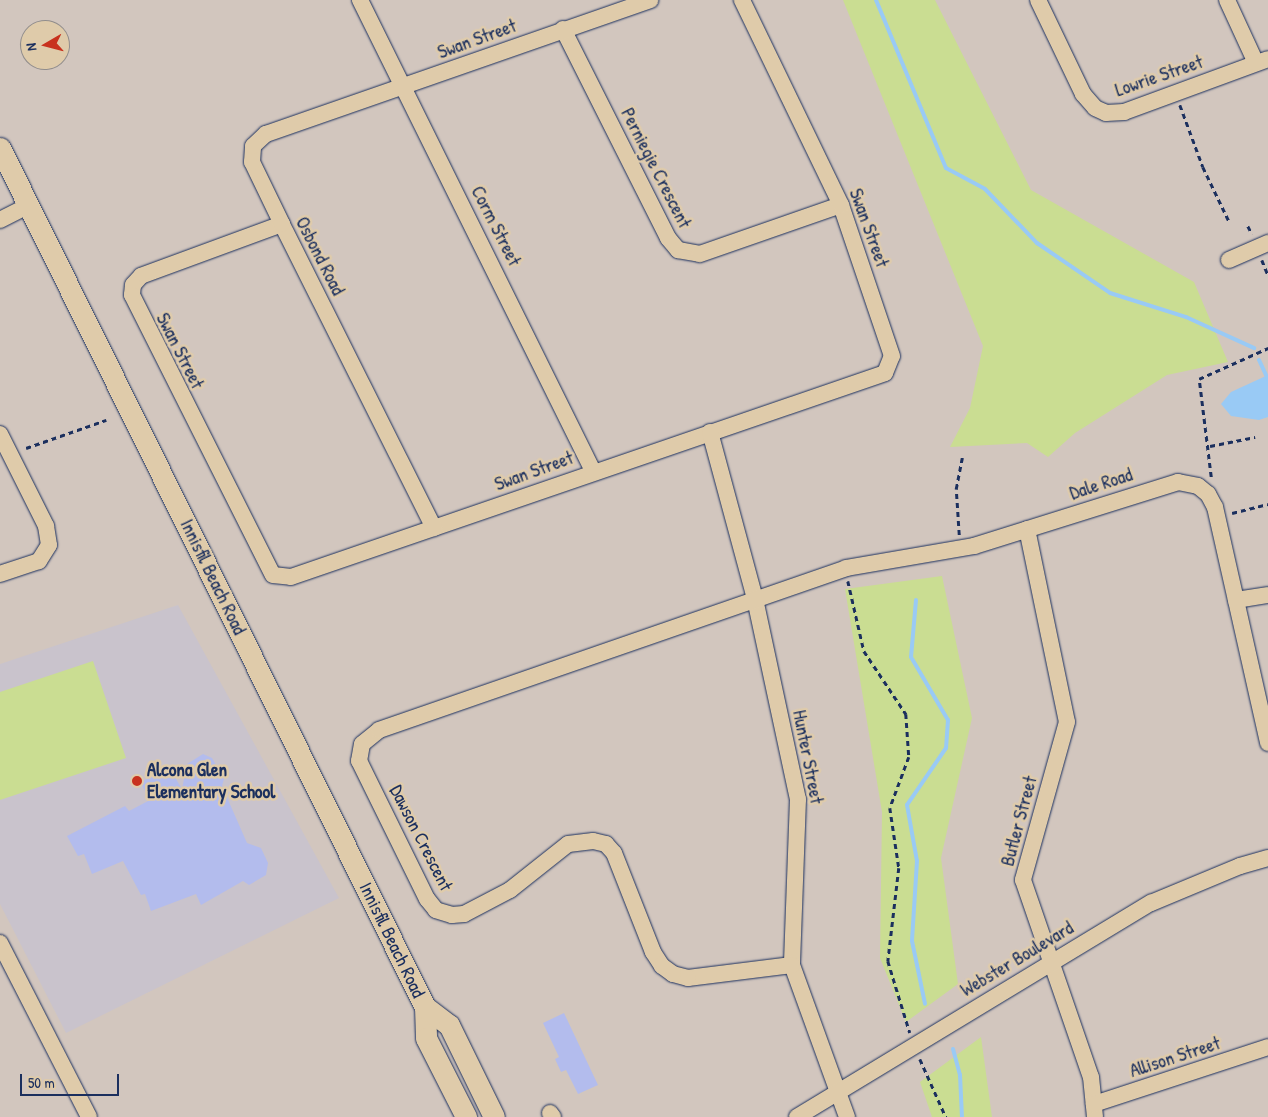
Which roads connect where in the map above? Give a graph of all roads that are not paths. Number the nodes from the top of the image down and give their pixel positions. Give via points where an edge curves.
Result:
1 (360, 0) edge
2 (650, 0) edge
3 (742, 0) edge
4 (1038, 0) edge
5 (1226, 0) edge
6 (563, 29) junction
7 (1262, 61) edge
8 (403, 86) junction
9 (0, 148) edge
10 (841, 205) junction
11 (28, 206) junction
12 (0, 220) edge
13 (282, 224) junction
14 (1268, 243) edge
15 (1229, 260) dead end
16 (710, 432) junction
17 (0, 434) edge
18 (593, 471) junction
19 (434, 528) junction
20 (1027, 529) junction
21 (0, 574) edge
22 (1268, 594) edge
23 (755, 599) junction
24 (1236, 600) junction
25 (1268, 744) edge
26 (1268, 858) edge
27 (0, 943) edge
28 (1052, 962) junction
29 (792, 965) junction
30 (425, 1006) junction
31 (1268, 1048) edge
32 (836, 1091) junction
33 (1095, 1110) edge
34 (89, 1117) edge
35 (466, 1117) edge
36 (494, 1117) edge
37 (797, 1117) edge
38 (847, 1117) edge

1 - 8 street, Corm Street
2 - 6 street, Swan Street
3 - 10 street, Swan Street
4 - 7 street, Lowrie Street via 1083,94 1095,108 1118,113
5 - 7 street
6 - 8 street, Swan Street
6 - 10 street, Perniegie Crescent via 668,238 678,250 700,254
8 - 13 street, Osbond Road via 257,140 252,161
8 - 18 street, Corm Street
9 - 11 main road, Innisfil Beach Road
10 - 16 street, Swan Street via 892,356 888,369
11 - 12 street
11 - 30 main road, Innisfil Beach Road
13 - 19 street, Osbond Road
13 - 19 street, Swan Street via 141,276 133,286 132,302 273,575 291,577
14 - 15 street
16 - 18 street, Swan Street
16 - 23 street, Hunter Street
17 - 21 street via 46,526 50,544 39,561
18 - 19 street, Swan Street
20 - 23 street, Dale Road via 960,548 846,568
20 - 24 street, Dale Road via 1158,487 1188,482 1208,494 1215,507
20 - 28 street, Butler Street via 1067,722 1023,880
22 - 24 street
23 - 29 street, Hunter Street via 798,799
23 - 29 street, Dawson Crescent via 378,730 362,744 360,761 426,899 436,910 464,914 510,890 568,844 593,841 606,844 614,853 653,952 662,966 673,974 688,978
24 - 25 street, Dale Road
26 - 28 street, Webster Boulevard via 1174,891
27 - 34 street
28 - 32 street, Webster Boulevard
28 - 33 street, Butler Street via 1091,1077
29 - 32 street, Hunter Street
30 - 35 main road, Innisfil Beach Road via 426,1038
30 - 36 main road, Innisfil Beach Road via 449,1025
31 - 33 street, Allison Street
32 - 37 street, Webster Boulevard
32 - 38 street, Hunter Street

